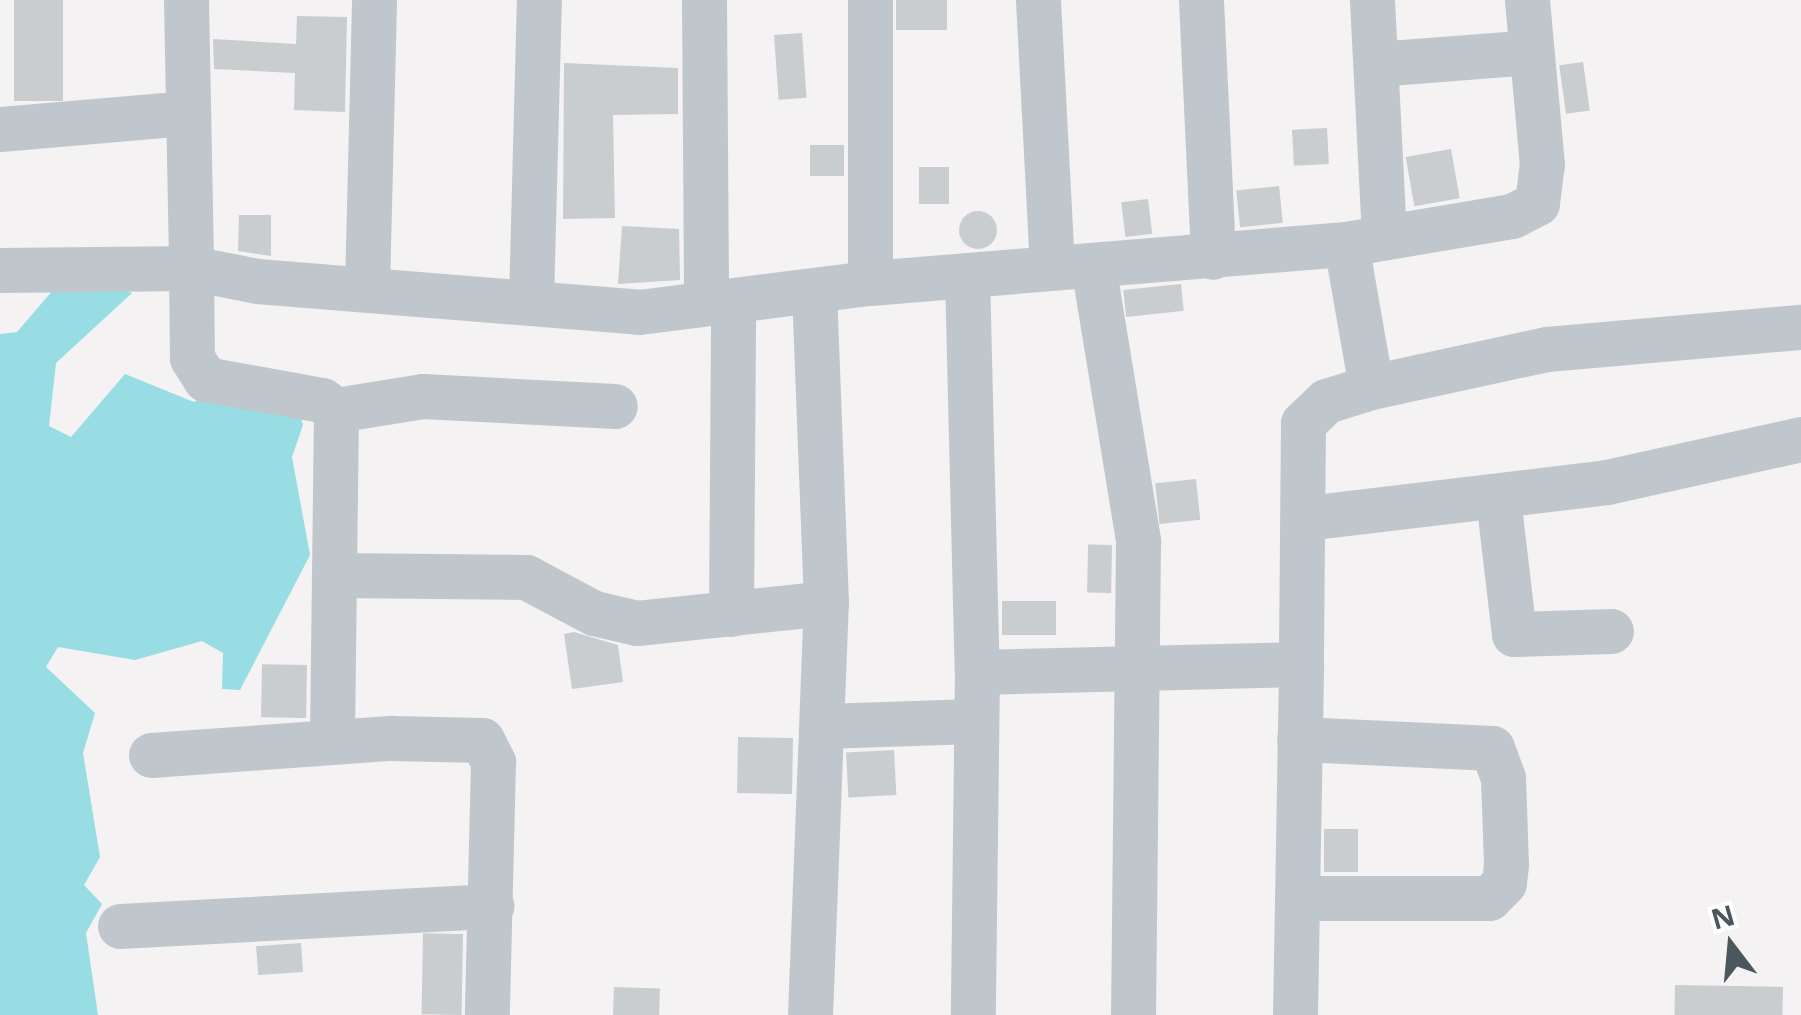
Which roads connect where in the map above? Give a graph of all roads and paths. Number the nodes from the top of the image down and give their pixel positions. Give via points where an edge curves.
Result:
1 (186, 0) edge
2 (374, 0) edge
3 (540, 0) edge
4 (704, 0) edge
5 (870, 0) edge
6 (1038, 0) edge
7 (1201, 0) edge
8 (1372, 0) edge
9 (1528, 0) edge
10 (1532, 52) junction
11 (1376, 64) junction
12 (188, 113) junction
13 (0, 129) edge
14 (1365, 240) junction
15 (1213, 256) junction
16 (1072, 266) junction
17 (190, 268) junction
18 (0, 270) edge
19 (967, 276) junction
20 (870, 283) junction
21 (366, 290) junction
22 (814, 292) junction
23 (531, 301) junction
24 (719, 303) junction
25 (1801, 327) edge
26 (1372, 388) junction
27 (615, 406) dead end
28 (336, 410) junction
29 (1801, 439) edge
30 (1498, 498) junction
31 (1306, 518) junction
32 (337, 575) junction
33 (826, 604) junction
34 (731, 614) junction
35 (1610, 631) dead end
36 (1300, 664) junction
37 (1136, 667) junction
38 (977, 672) junction
39 (974, 721) junction
40 (824, 726) junction
41 (1299, 739) junction
42 (332, 740) junction
43 (151, 754) dead end
44 (1296, 898) junction
45 (491, 906) junction
46 (120, 926) dead end
47 (487, 1015) edge
48 (810, 1015) edge
49 (972, 1015) edge
50 (1133, 1015) edge
51 (1294, 1015) edge

1 - 12 street
2 - 21 street
3 - 23 street
4 - 24 street
5 - 20 street
6 - 16 street
7 - 15 street
8 - 11 street
9 - 10 street
10 - 11 street
10 - 14 street via 1542,165 1537,202 1512,216
11 - 14 street
12 - 13 street
12 - 17 street
14 - 15 street
14 - 26 street
15 - 16 street
16 - 19 street
16 - 37 street via 1136,506
17 - 18 street
17 - 21 street via 256,282
17 - 28 street via 192,358 206,379 322,400
19 - 20 street
19 - 38 street
20 - 22 street
21 - 23 street
22 - 24 street
22 - 33 street
23 - 24 street via 639,312
24 - 34 street
25 - 26 street via 1546,349
26 - 31 street via 1326,401 1303,423
27 - 28 street via 422,396
28 - 32 street
29 - 30 street
30 - 31 street
30 - 35 street via 1514,634
31 - 36 street
32 - 34 street via 526,577 614,621
32 - 42 street
33 - 34 street
33 - 40 street
36 - 37 street
36 - 41 street
37 - 38 street
37 - 50 street
38 - 39 street
39 - 40 street
39 - 49 street
40 - 48 street
41 - 44 street
41 - 44 street via 1492,748 1502,778 1506,864 1504,883 1489,898
42 - 43 street
42 - 45 street via 482,740 492,762
44 - 51 street
45 - 46 street
45 - 47 street

